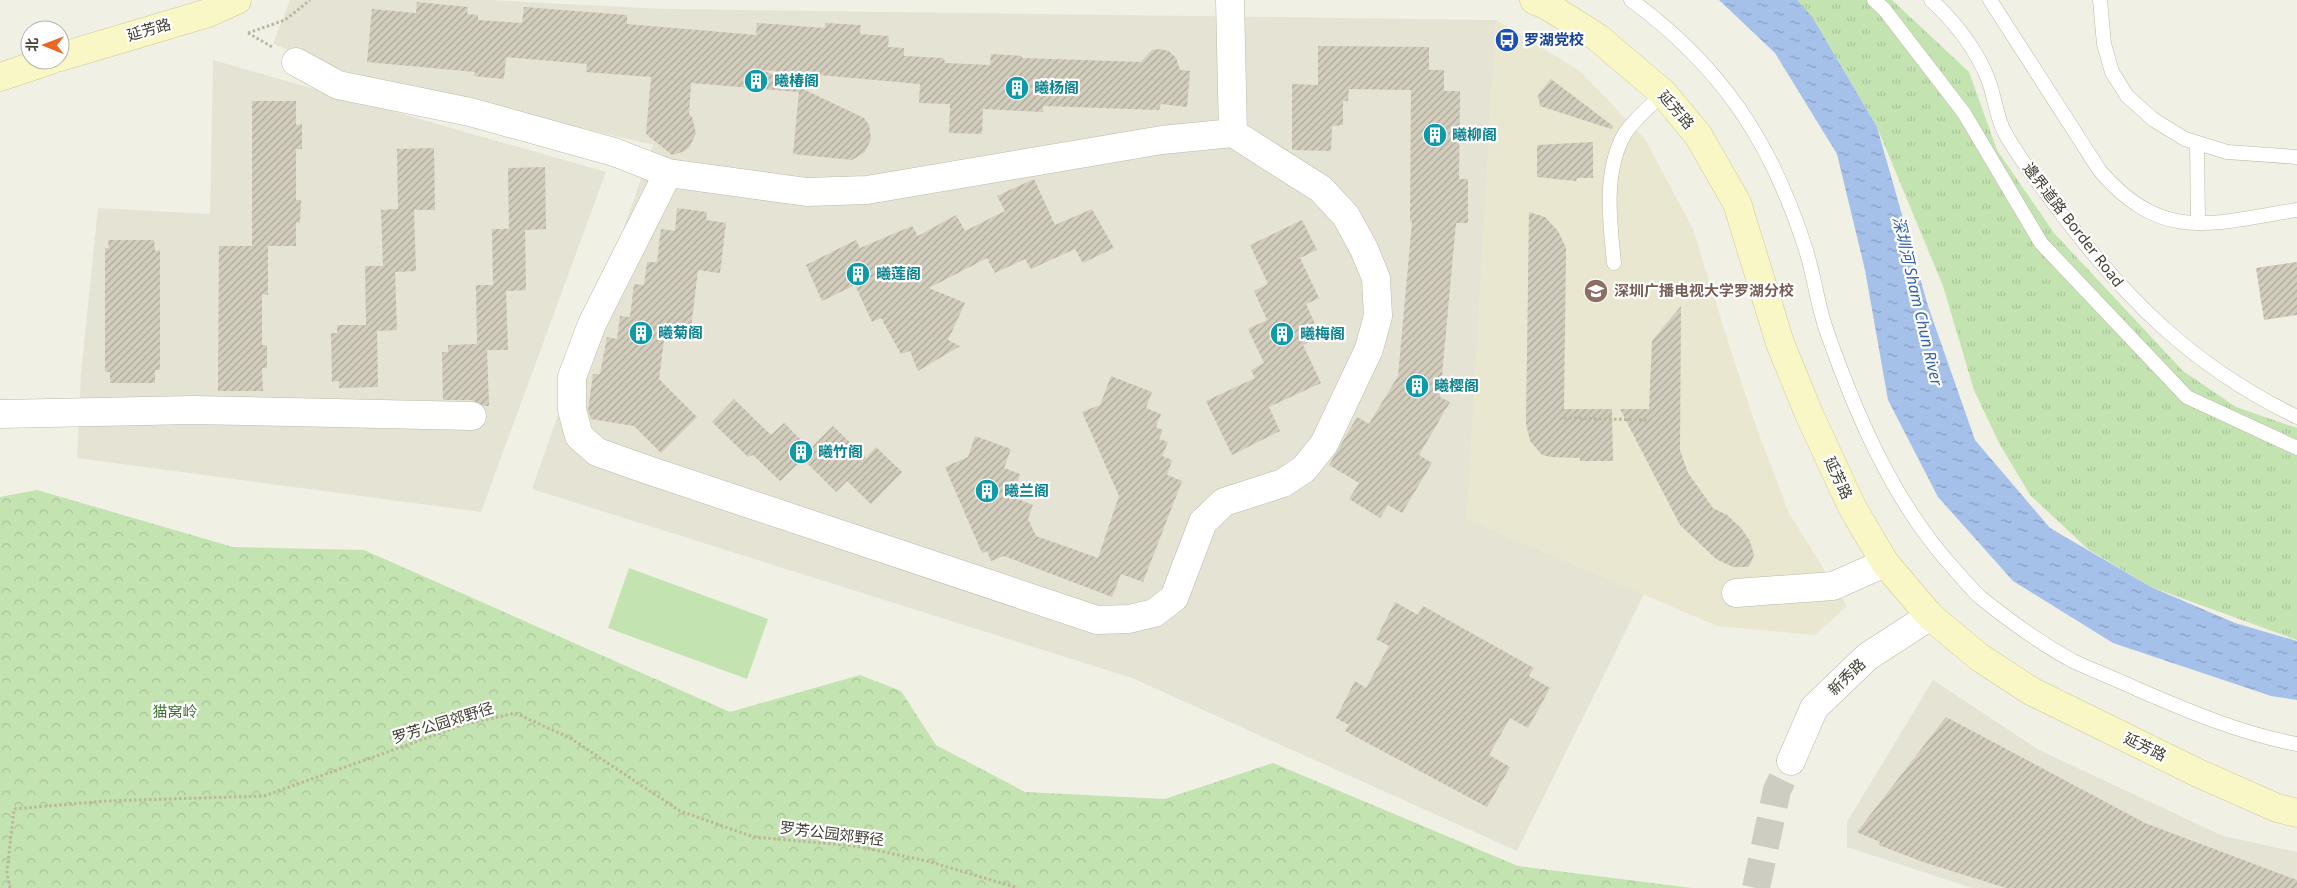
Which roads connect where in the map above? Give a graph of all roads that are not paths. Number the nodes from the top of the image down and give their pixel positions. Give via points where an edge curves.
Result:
1 (237, 0) edge
2 (1230, 0) edge
3 (1534, 0) edge
4 (1631, 0) edge
5 (1874, 0) edge
6 (1931, 0) edge
7 (1990, 0) edge
8 (2100, 0) edge
9 (70, 54) edge
10 (296, 62) dead end
11 (21, 70) edge
12 (0, 77) edge
13 (1663, 93) junction
14 (1232, 133) junction
15 (2196, 143) junction
16 (2297, 157) edge
17 (668, 173) junction
18 (2297, 210) edge
19 (2198, 223) junction
20 (1614, 263) dead end
21 (0, 414) edge
22 (472, 416) dead end
23 (2297, 417) edge
24 (2297, 448) edge
25 (1885, 563) junction
26 (1736, 593) dead end
27 (1930, 616) junction
28 (2297, 744) edge
29 (1790, 761) tunnel mouth
30 (2297, 813) edge

1 - 9 main road, 延芳路 via 208,13
2 - 14 street
3 - 13 main road, 延芳路 via 1546,4 1597,37
4 - 28 lane via 1665,25 1705,65 1738,105 1761,141 1788,197 1806,250 1825,327 1857,411 1897,490 1937,551 1979,596 2035,638 2073,660 2175,706 2241,730
5 - 24 lane via 1964,113 2041,243 2187,397
6 - 23 lane, 邊界道路 Border Road via 1977,56 2004,131 2020,156 2084,245 2120,287 2185,347 2230,380
7 - 19 lane via 2100,171 2115,189 2156,216 2181,223
8 - 15 lane via 2104,44 2112,72 2127,96 2154,120
10 - 17 street via 338,85 470,112 614,152
11 - 12 main road
13 - 20 lane via 1624,134 1614,163 1609,218
13 - 25 main road, 延芳路 via 1698,135 1737,203 1780,343 1809,414 1852,507
14 - 17 street via 1162,140 867,190 807,192
14 - 17 street via 1321,188 1346,216 1376,278 1378,316 1369,349 1324,444 1304,469 1283,483 1224,502 1203,522 1174,598 1154,613 1129,620 1097,620 1050,605 597,452 579,436 572,410 572,378 592,324
15 - 16 lane via 2227,152
15 - 19 lane
18 - 19 lane
21 - 22 street via 193,410
25 - 26 street via 1833,586
25 - 27 main road, 延芳路
27 - 29 street, 新秀路 via 1867,657 1814,708
27 - 30 main road, 延芳路 via 1979,657 2031,691 2198,773 2277,808

